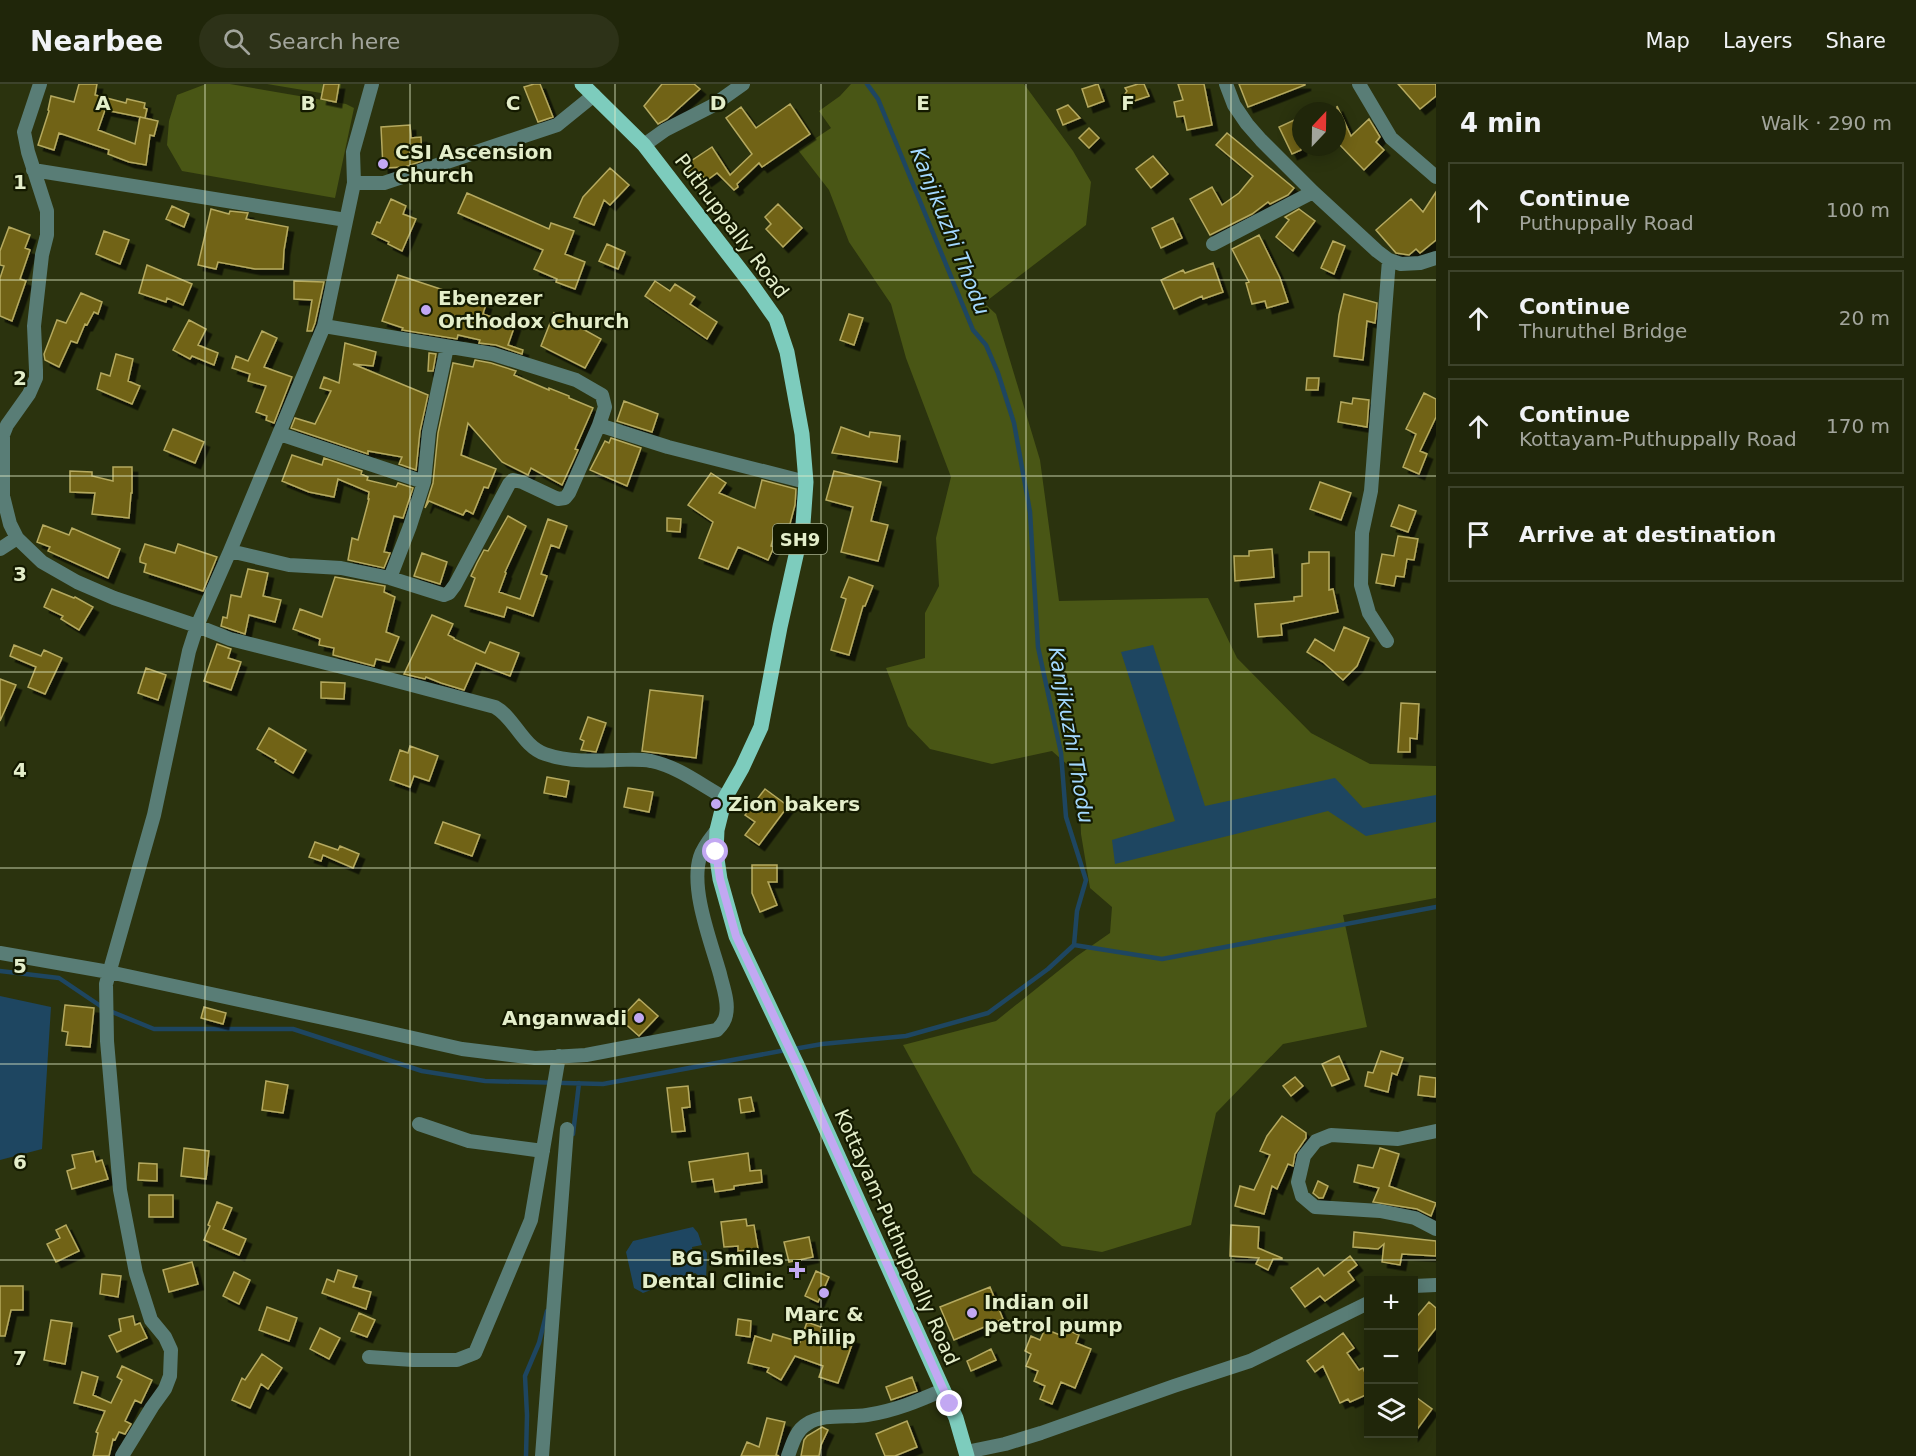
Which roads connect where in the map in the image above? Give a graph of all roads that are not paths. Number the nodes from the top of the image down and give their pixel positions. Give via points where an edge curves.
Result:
1 (40, 84) edge
2 (372, 84) edge
3 (582, 84) edge
4 (743, 84) edge
5 (1226, 84) edge
6 (1359, 84) edge
7 (594, 95) junction
8 (644, 145) junction
9 (33, 170) junction
10 (1436, 177) edge
11 (354, 183) junction
12 (1313, 192) junction
13 (346, 220) junction
14 (1213, 244) dead end
15 (1436, 258) edge
16 (1389, 260) junction
17 (324, 326) junction
18 (447, 347) junction
19 (599, 425) junction
20 (280, 435) junction
21 (2, 436) edge
22 (424, 482) junction
23 (806, 482) junction
24 (17, 538) junction
25 (0, 549) edge
26 (230, 551) junction
27 (390, 578) junction
28 (197, 626) junction
29 (1387, 641) dead end
30 (725, 798) junction
31 (717, 830) junction
32 (0, 953) edge
33 (107, 978) junction
34 (559, 1056) junction
35 (799, 1069) joint
36 (419, 1124) dead end
37 (567, 1129) dead end
38 (1436, 1131) edge
39 (543, 1151) junction
40 (1436, 1228) edge
41 (1436, 1285) edge
42 (1418, 1286) edge
43 (1364, 1305) edge
44 (369, 1357) dead end
45 (943, 1390) junction
46 (967, 1454) edge
47 (122, 1456) edge
48 (542, 1456) edge
49 (788, 1456) edge

1 - 9 street via 24,132
2 - 11 street via 353,152
3 - 7 main road, Puthuppally Road / SH9
4 - 8 street
5 - 12 street via 1247,124
6 - 10 street via 1391,138
7 - 8 main road, Puthuppally Road / SH9
7 - 11 street via 557,125 384,183
8 - 23 main road, Puthuppally Road / SH9 via 776,319 794,388
9 - 13 street
9 - 21 street via 47,212 34,326 36,378
11 - 13 street
12 - 14 street
12 - 16 street
13 - 17 street
15 - 16 street via 1401,264
16 - 29 street via 1371,491 1362,533 1361,585 1369,613
17 - 18 street
17 - 20 street
18 - 19 street via 493,354 576,380 602,395 605,407
18 - 22 street via 429,432
19 - 23 street
19 - 27 street via 565,498 558,499 518,481 509,484 449,593 438,595
20 - 22 street
20 - 26 street
21 - 24 street via 3,496
22 - 27 street
23 - 30 main road, Puthuppally Road / SH9 via 803,524 761,727
24 - 25 street
24 - 28 street via 42,562 77,582
26 - 27 street via 289,565 341,568
26 - 28 street
28 - 30 street via 230,639 483,703 501,710 533,748 542,753 578,760 652,761 680,771
28 - 33 street via 154,815
30 - 31 main road, Puthuppally Road / SH9
31 - 34 street via 699,858 698,885 727,1006 722,1024 717,1030 632,1047
31 - 35 main road, Puthuppally Road / SH9 via 720,879 736,936
32 - 33 street via 27,956
33 - 34 street via 462,1049 535,1058
33 - 47 street via 107,1041 120,1190 136,1274 151,1320 171,1350 165,1389
34 - 39 street
35 - 45 main road, Kottayam-Puthuppally Road / SH9
36 - 39 street via 469,1141
37 - 48 street
38 - 40 street via 1398,1138 1331,1135 1316,1141 1304,1156 1298,1182 1302,1196 1316,1207 1380,1211 1415,1218
39 - 44 street via 531,1220 475,1353 457,1360
41 - 42 street
43 - 46 street via 1251,1361 1041,1433
45 - 46 main road, Kottayam-Puthuppally Road / SH9
45 - 49 street via 906,1406 868,1415 822,1418 807,1424 798,1432

